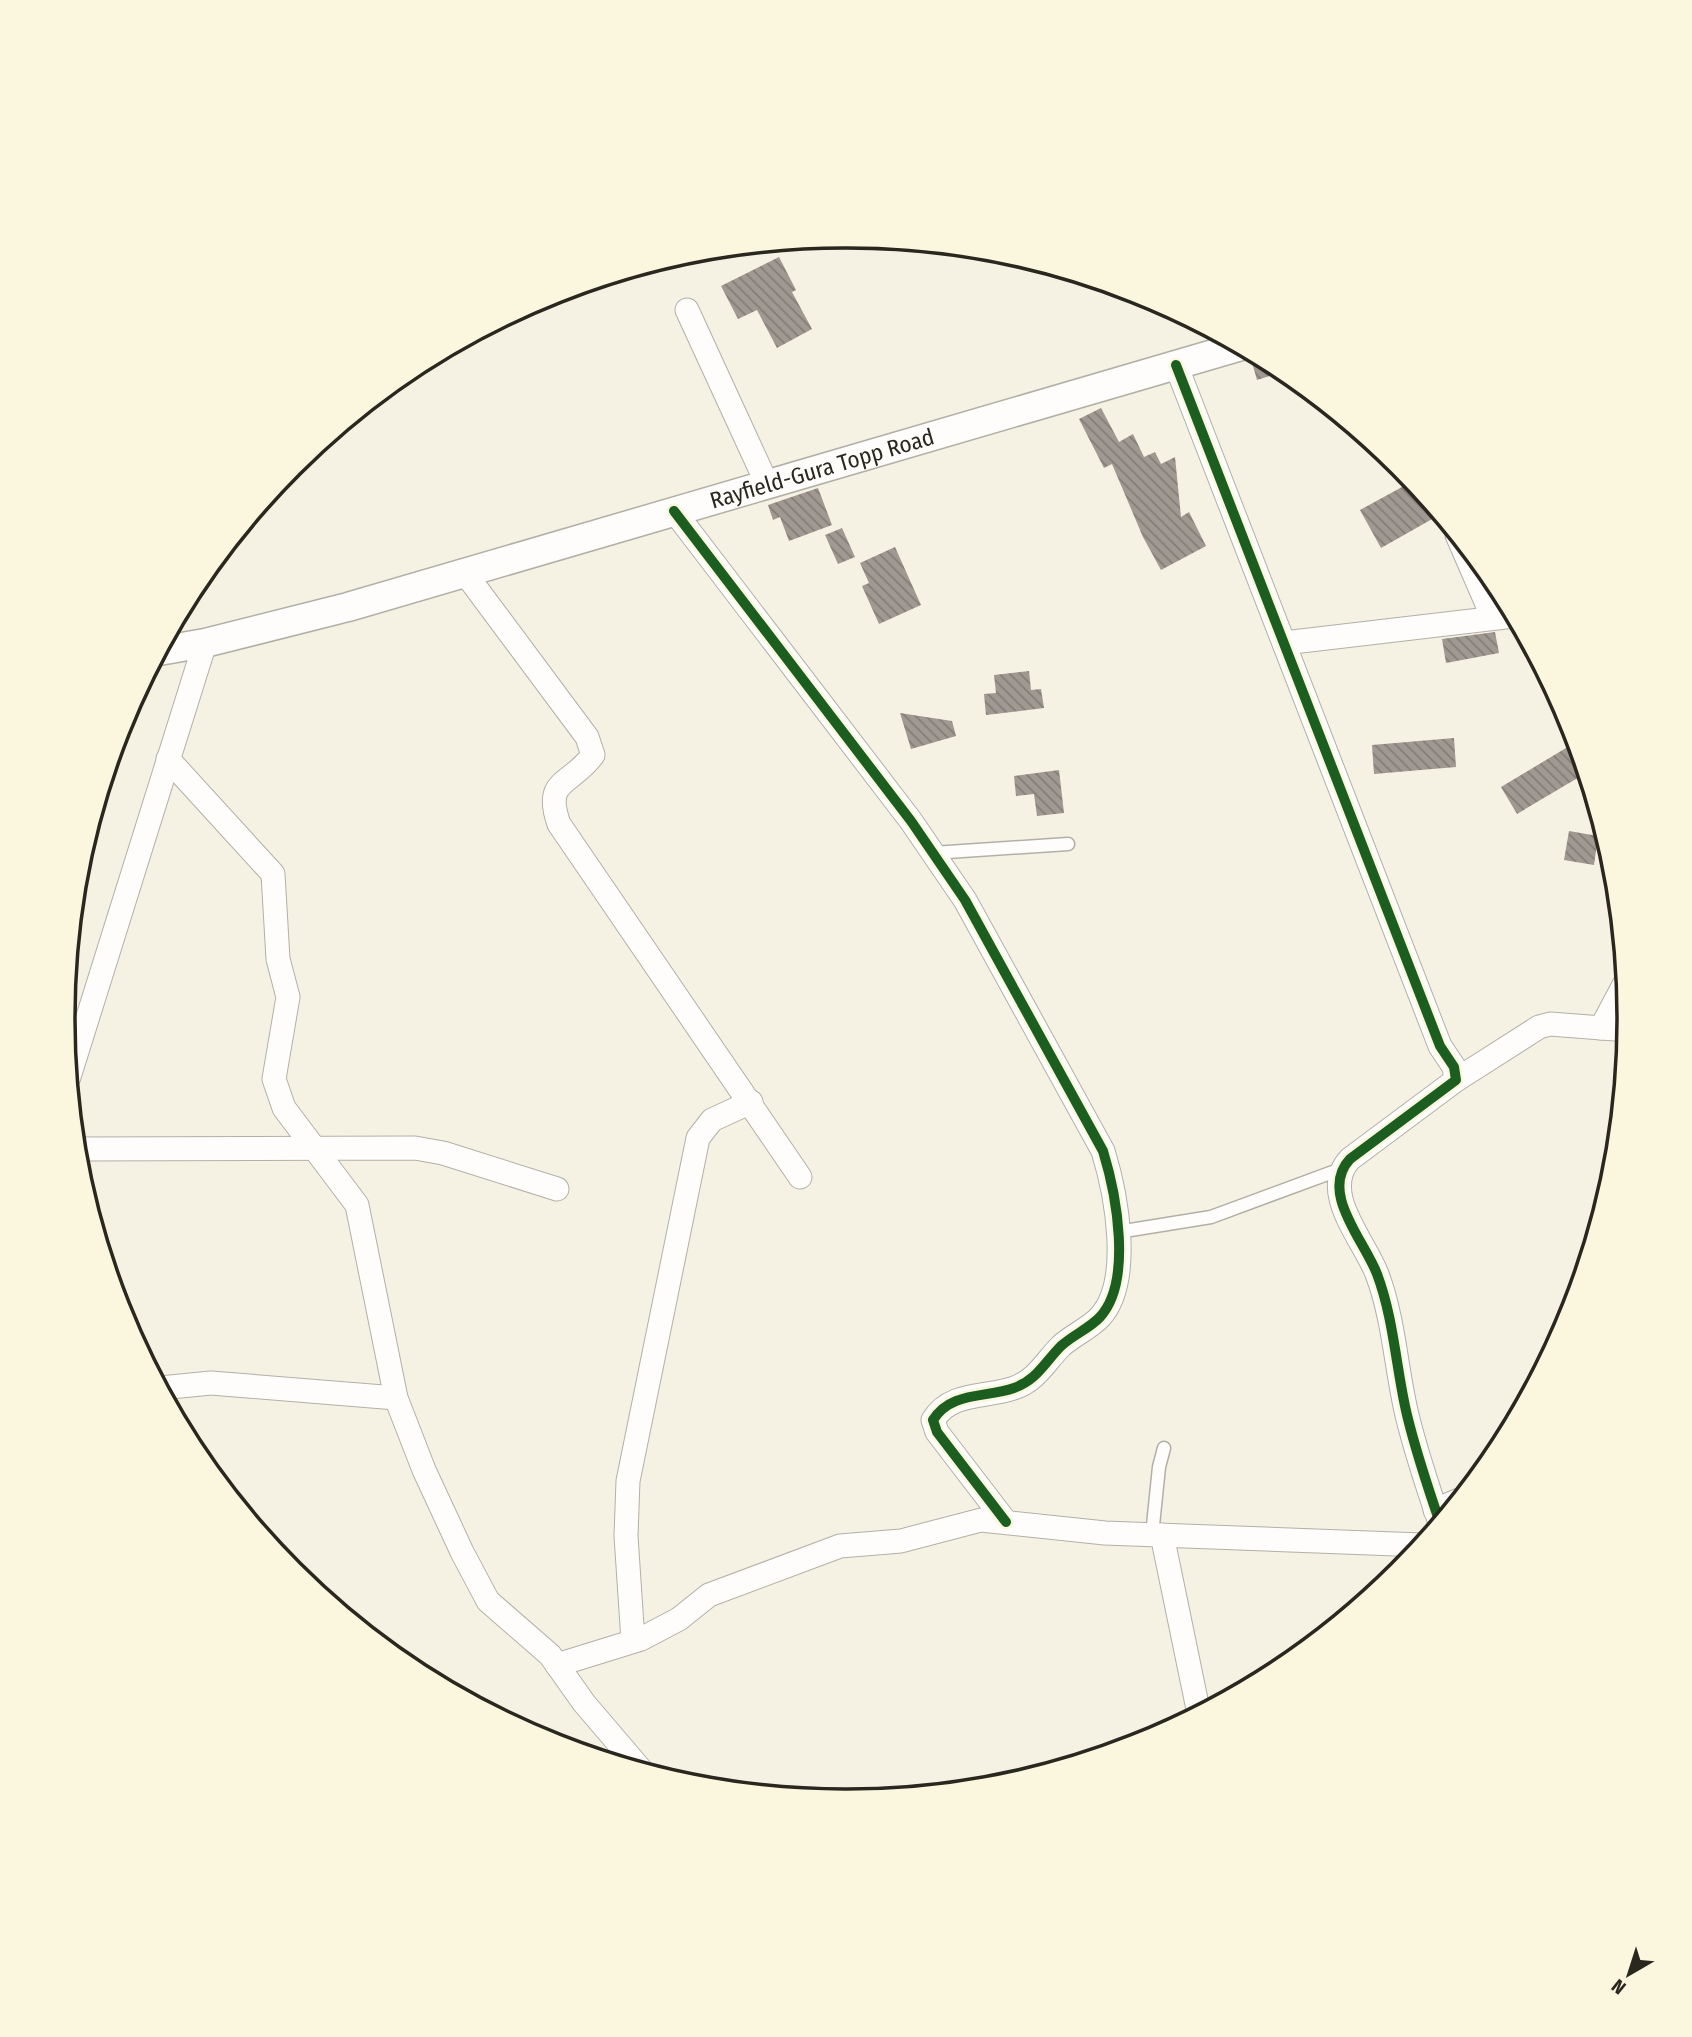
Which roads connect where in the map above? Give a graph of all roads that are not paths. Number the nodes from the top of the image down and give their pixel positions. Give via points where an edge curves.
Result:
1 (687, 310) dead end
2 (1229, 350) edge
3 (1176, 365) junction
4 (767, 484) junction
5 (674, 511) junction
6 (465, 573) junction
7 (1504, 617) edge
8 (205, 643) junction
9 (1284, 643) junction
10 (171, 648) edge
11 (168, 759) junction
12 (1068, 844) dead end
13 (933, 853) junction
14 (1616, 1000) edge
15 (1601, 1028) junction
16 (1617, 1029) edge
17 (76, 1053) edge
18 (1456, 1080) junction
19 (751, 1102) junction
20 (87, 1149) edge
21 (315, 1149) junction
22 (1341, 1169) junction
23 (800, 1177) dead end
24 (557, 1189) dead end
25 (1118, 1233) junction
26 (170, 1387) edge
27 (396, 1398) junction
28 (1164, 1448) dead end
29 (1437, 1512) edge
30 (1006, 1522) junction
31 (1157, 1535) junction
32 (1409, 1545) edge
33 (633, 1641) junction
34 (557, 1665) junction
35 (1197, 1705) edge
36 (631, 1758) edge

1 - 4 street
2 - 3 street, Rayfield-Gura Topp Road
3 - 4 street, Rayfield-Gura Topp Road
3 - 9 street
4 - 5 street, Rayfield-Gura Topp Road
5 - 6 street, Rayfield-Gura Topp Road
5 - 13 street
6 - 8 street, Rayfield-Gura Topp Road
6 - 19 street via 587,737 593,755 581,771 558,786 552,803 559,824
7 - 9 street
8 - 10 street, Rayfield-Gura Topp Road
8 - 11 street
9 - 18 street
11 - 17 street
11 - 21 street via 273,874 278,959 288,997 274,1079 284,1108
12 - 13 lane
13 - 25 street via 965,900 1103,1151 1114,1186
14 - 15 street
15 - 16 street
15 - 18 street via 1539,1027
18 - 22 street
19 - 23 street
19 - 33 street via 712,1120 698,1138 628,1481 626,1536
20 - 21 street
21 - 24 street via 415,1148
21 - 27 street via 357,1205
22 - 25 lane via 1211,1217
22 - 29 street via 1341,1203 1381,1284 1407,1415
25 - 30 street via 1113,1289 1099,1318 1060,1348 1037,1376 1014,1388 954,1400 939,1409 933,1420 937,1433
26 - 27 street via 211,1383
27 - 34 street via 435,1494 488,1601
28 - 31 lane
30 - 31 street
30 - 33 street via 981,1520 901,1541 840,1546 709,1595 679,1619
31 - 32 street
31 - 35 street
33 - 34 street
34 - 36 street

